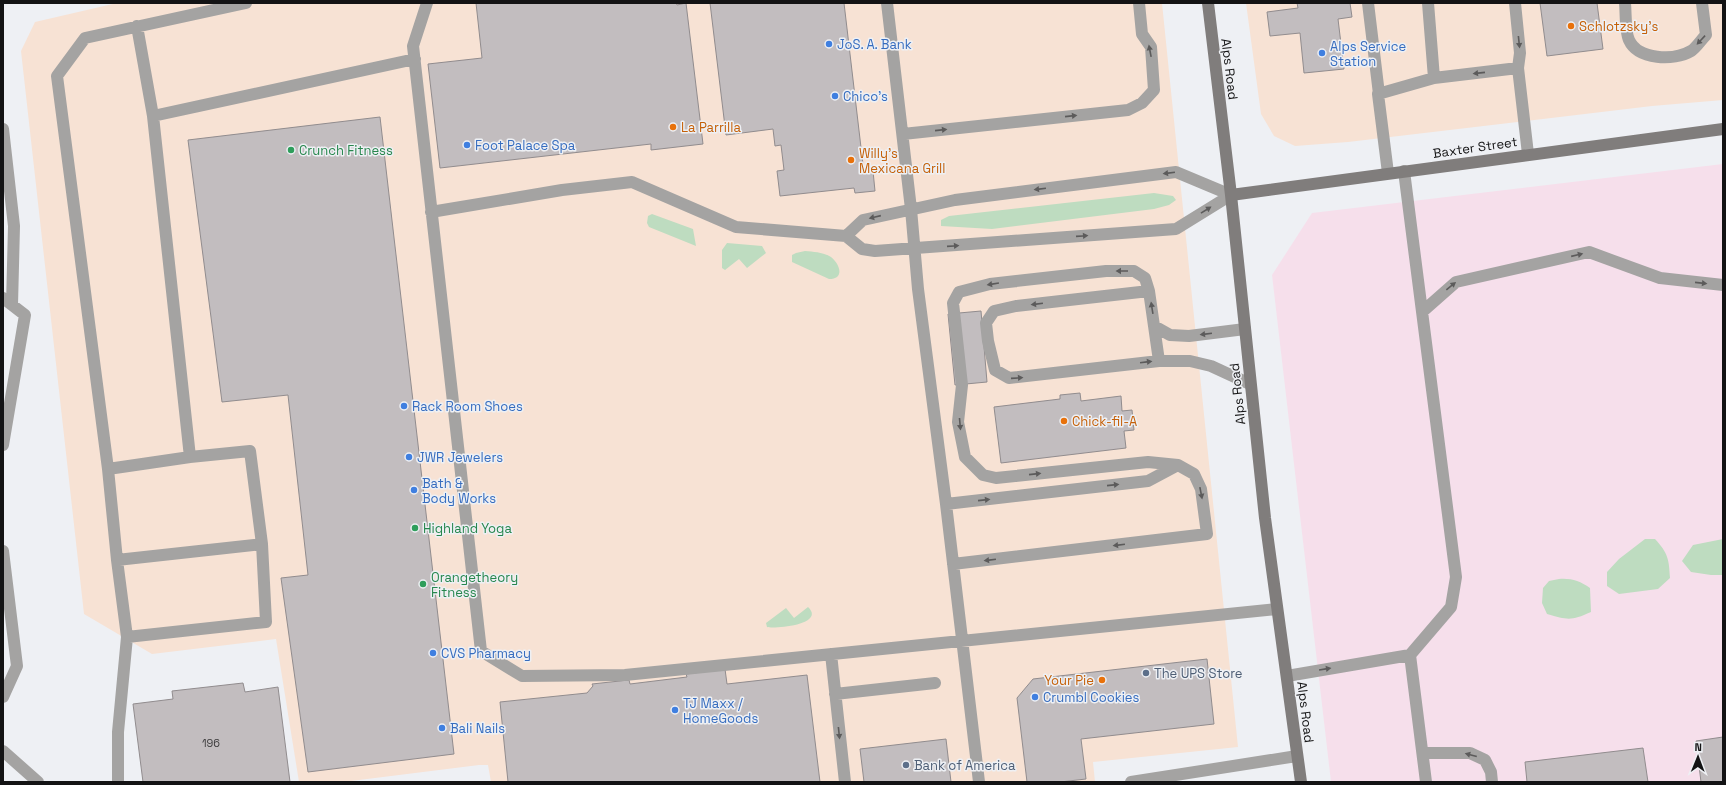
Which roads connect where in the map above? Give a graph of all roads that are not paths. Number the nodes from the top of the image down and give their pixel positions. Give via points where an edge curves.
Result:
1 (246, 3) edge
2 (427, 3) edge
3 (887, 3) edge
4 (1139, 3) edge
5 (1208, 3) edge
6 (1368, 3) edge
7 (1428, 3) edge
8 (1515, 3) edge
9 (1625, 3) edge
10 (1702, 3) edge
11 (137, 26) junction
12 (414, 59) junction
13 (1518, 68) junction
14 (1434, 78) junction
15 (1379, 94) junction
16 (153, 116) junction
17 (3, 129) edge
18 (1723, 129) edge
19 (903, 134) junction
20 (1528, 154) junction
21 (1404, 171) junction
22 (1388, 173) junction
23 (1231, 195) junction
24 (911, 209) junction
25 (431, 212) junction
26 (846, 236) junction
27 (914, 249) junction
28 (1723, 285) edge
29 (1149, 291) junction
30 (8, 302) edge
31 (1422, 312) junction
32 (1154, 326) junction
33 (1244, 329) junction
34 (1159, 361) junction
35 (1250, 384) junction
36 (3, 445) edge
37 (190, 457) junction
38 (1178, 465) junction
39 (108, 469) junction
40 (946, 504) junction
41 (262, 544) junction
42 (3, 552) edge
43 (3, 558) edge
44 (117, 560) junction
45 (953, 564) junction
46 (1277, 610) junction
47 (127, 637) junction
48 (961, 640) junction
49 (831, 654) junction
50 (1410, 656) junction
51 (1287, 676) junction
52 (934, 683) dead end
53 (835, 694) junction
54 (3, 698) edge
55 (3, 751) edge
56 (1423, 753) junction
57 (1297, 756) junction
58 (1206, 776) edge
59 (38, 782) edge
60 (118, 782) edge
61 (844, 782) edge
62 (979, 782) edge
63 (1131, 782) edge
64 (1301, 782) edge
65 (1426, 782) edge
66 (1492, 782) edge

1 - 11 street
2 - 12 street via 413,46
3 - 19 street
19 -> 4 street via 1128,110 1142,103 1154,90 1151,47 1142,34
5 - 23 main road, Alps Road
6 - 15 street
7 - 14 street
8 -> 13 street via 1520,53
10 -> 9 street via 1706,35 1691,51 1670,57 1650,56 1635,50 1628,39
11 - 16 street
11 - 39 street via 85,38 57,76
12 - 16 street
12 - 25 street
13 -> 14 street
13 - 20 street
14 - 15 street
15 - 22 street
16 - 37 street
17 - 30 street via 14,226
18 - 20 main road, Baxter Street
19 - 24 street
20 - 21 main road, Baxter Street
21 - 22 main road, Baxter Street
21 - 31 street
22 - 23 main road, Baxter Street
23 -> 24 street via 1176,172 955,200
27 -> 23 street via 1176,229
23 - 33 main road, Alps Road
24 -> 26 street via 863,220
24 - 27 street
25 - 26 street via 562,190 632,182 736,227
25 - 49 street via 481,651 522,676 624,674
26 - 27 street via 862,249
27 - 40 street
31 -> 28 street via 1456,282 1589,252 1660,278
32 -> 29 street
29 -> 34 street via 1016,306 994,311 986,323 988,341 995,370 1009,378
29 -> 38 street via 1145,278 1134,271 1106,271 990,284 959,292 953,303 962,385 958,422 965,457 983,475 996,478 1148,462
30 - 36 street via 25,315
31 - 50 street via 1456,577 1451,607
33 -> 32 street via 1189,336 1170,335
32 - 34 street
33 - 35 main road, Alps Road
34 - 35 street via 1190,361 1211,366
35 - 46 main road, Alps Road
37 - 39 street
37 - 41 street via 250,451
40 -> 38 street via 1148,481
38 -> 45 street via 1194,474 1201,489 1207,534
39 - 44 street
40 - 45 street
41 - 44 street
41 - 47 street via 266,622
42 - 43 street
43 - 54 street via 18,666
44 - 47 street
45 - 48 street
46 - 48 street
46 - 51 main road, Alps Road
47 - 60 street via 118,732
48 - 49 street
48 - 62 street
49 - 53 street
51 -> 50 street
50 - 56 street
51 - 57 main road, Alps Road
52 - 53 street
53 -> 61 street
55 - 59 street
56 - 65 street
66 -> 56 street via 1491,772 1485,760 1470,753
57 - 58 street
57 - 64 main road, Alps Road
58 - 63 street

